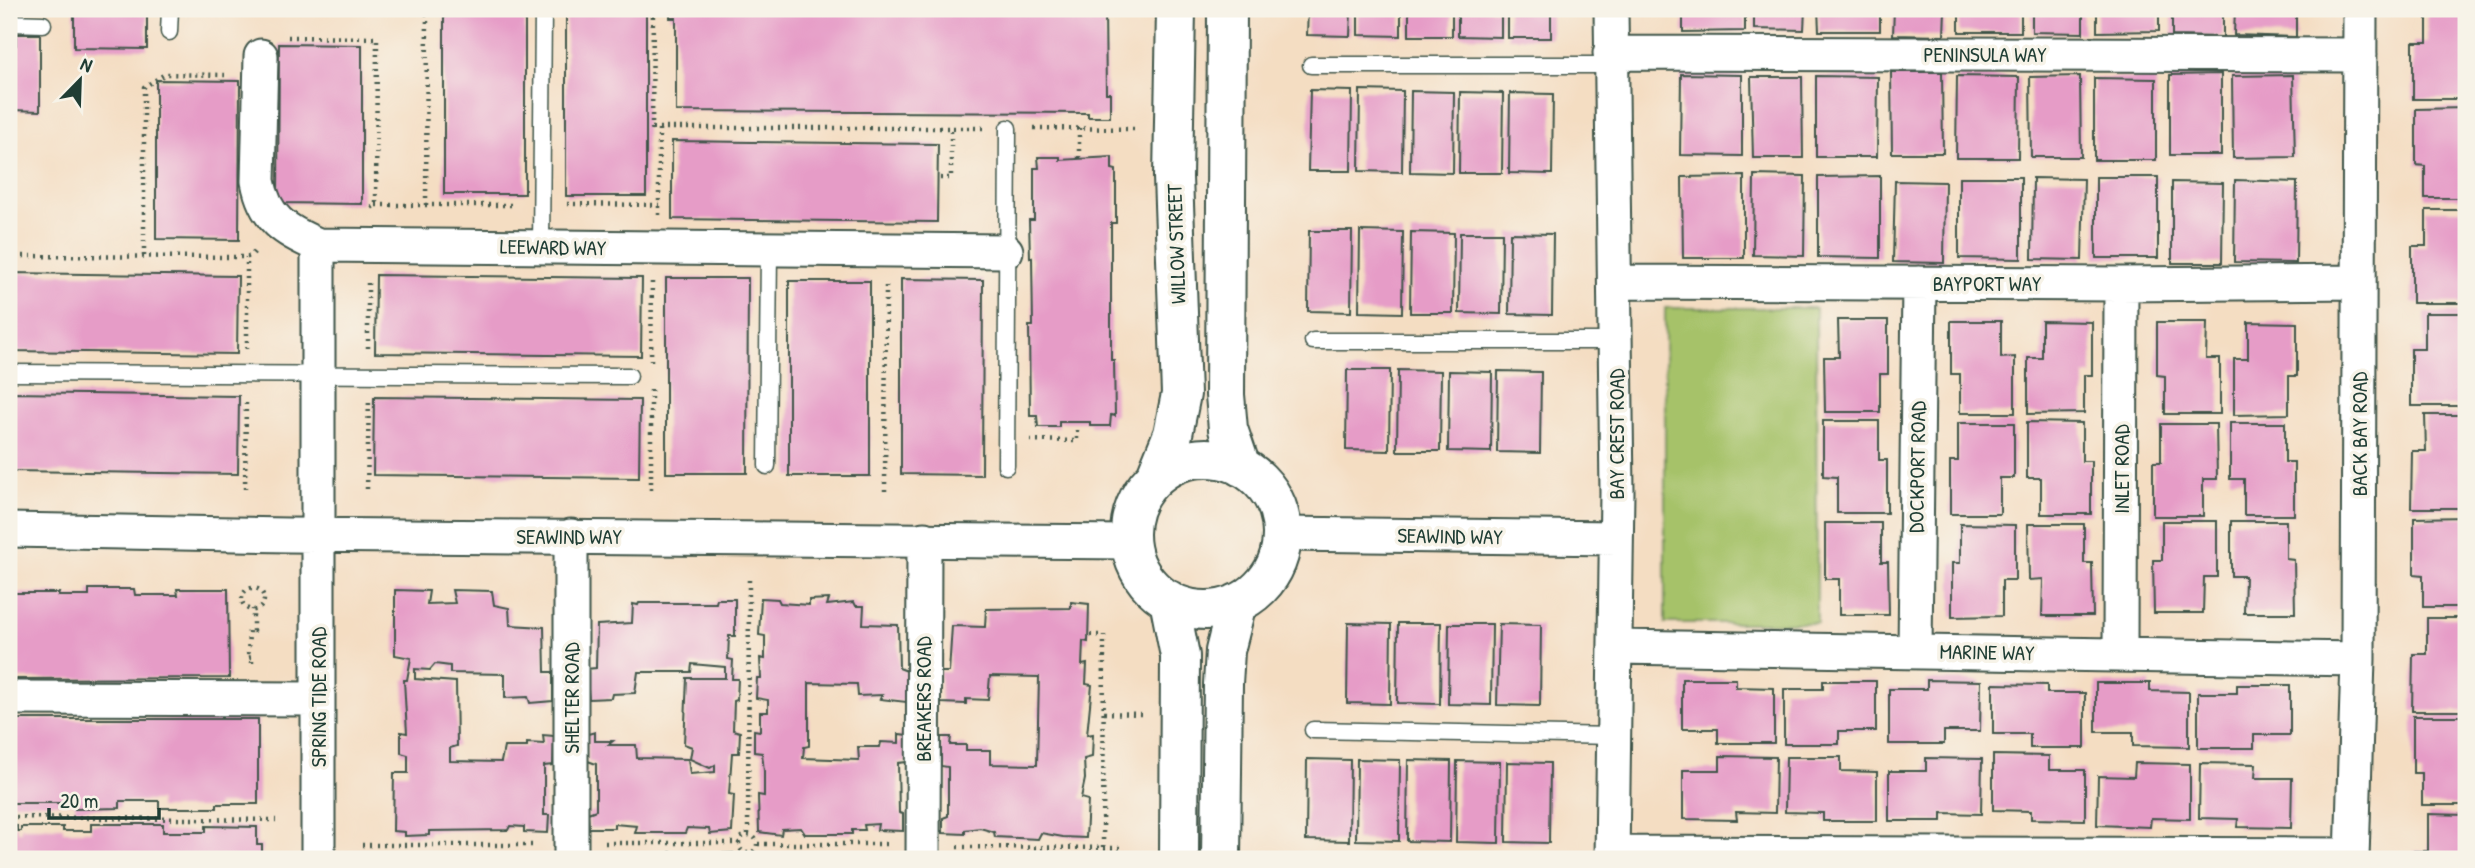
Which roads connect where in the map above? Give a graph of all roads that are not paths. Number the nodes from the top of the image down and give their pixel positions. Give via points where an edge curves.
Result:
1 (170, 9) edge
2 (543, 9) edge
3 (1177, 9) edge
4 (1227, 9) edge
5 (1611, 9) edge
6 (2360, 9) edge
7 (9, 23) edge
8 (43, 24) dead end
9 (169, 32) dead end
10 (2360, 55) junction
11 (261, 56) dead end
12 (1611, 59) junction
13 (1311, 65) dead end
14 (1008, 128) road end
15 (318, 245) junction
16 (541, 247) junction
17 (769, 249) junction
18 (1006, 251) junction
19 (1616, 282) junction
20 (2359, 282) junction
21 (1919, 283) junction
22 (2121, 284) junction
23 (1313, 341) dead end
24 (1616, 341) junction
25 (9, 373) edge
26 (319, 374) junction
27 (629, 376) dead end
28 (767, 466) dead end
29 (1006, 467) dead end
30 (1241, 467) junction
31 (1156, 476) junction
32 (9, 530) edge
33 (1283, 534) junction
34 (319, 535) junction
35 (571, 536) junction
36 (1616, 538) junction
37 (924, 539) junction
38 (1130, 542) junction
39 (1169, 600) junction
40 (1237, 603) junction
41 (1616, 647) junction
42 (1915, 651) junction
43 (2120, 654) junction
44 (2358, 659) junction
45 (9, 698) edge
46 (317, 699) junction
47 (1313, 730) dead end
48 (1614, 736) junction
49 (1612, 856) edge
50 (2352, 857) edge
51 (318, 859) edge
52 (571, 859) edge
53 (923, 859) edge
54 (1179, 859) edge
55 (1221, 859) edge

1 - 9 lane
2 - 16 lane
3 - 31 street, WILLOW STREET via 1173,177 1181,394 1173,434
4 - 30 street via 1225,395 1228,429
5 - 12 street, BAY CREST ROAD
6 - 10 street, BACK BAY ROAD
7 - 8 lane
10 - 12 street, PENINSULA WAY
10 - 20 street, BACK BAY ROAD
11 - 15 street, LEEWARD WAY via 261,198 287,231
12 - 13 lane
12 - 19 street, BAY CREST ROAD
14 - 18 lane
15 - 16 street, LEEWARD WAY
15 - 26 street, SPRING TIDE ROAD
16 - 17 street, LEEWARD WAY
17 - 18 street, LEEWARD WAY
17 - 28 lane
18 - 29 lane
19 - 21 street, BAYPORT WAY
19 - 24 street, BAY CREST ROAD
20 - 22 street, BAYPORT WAY
20 - 44 street, BACK BAY ROAD
21 - 22 street, BAYPORT WAY
21 - 42 street, DOCKPORT ROAD
22 - 43 street, INLET ROAD
23 - 24 lane
24 - 36 street, BAY CREST ROAD
25 - 26 lane
26 - 27 lane
26 - 34 street, SPRING TIDE ROAD
30 - 31 street via 1201,457 1177,463
30 - 33 street via 1265,485 1277,505
31 - 38 street via 1140,494 1131,517
32 - 34 street, SEAWIND WAY
33 - 36 street, SEAWIND WAY
33 - 40 street via 1271,572 1257,591
34 - 35 street, SEAWIND WAY
34 - 46 street, SPRING TIDE ROAD
35 - 37 street, SEAWIND WAY
35 - 52 street, SHELTER ROAD
36 - 41 street, BAY CREST ROAD
37 - 38 street, SEAWIND WAY
37 - 53 street, BREAKERS ROAD
38 - 39 street via 1143,575
39 - 40 street via 1191,608
39 - 54 street via 1180,656
40 - 55 street via 1225,651
41 - 42 street, MARINE WAY
41 - 48 street, BAY CREST ROAD
42 - 43 street, MARINE WAY
43 - 44 street, MARINE WAY
44 - 50 street, BACK BAY ROAD
45 - 46 street
46 - 51 street, SPRING TIDE ROAD
47 - 48 lane
48 - 49 street, BAY CREST ROAD
49 - 50 street

